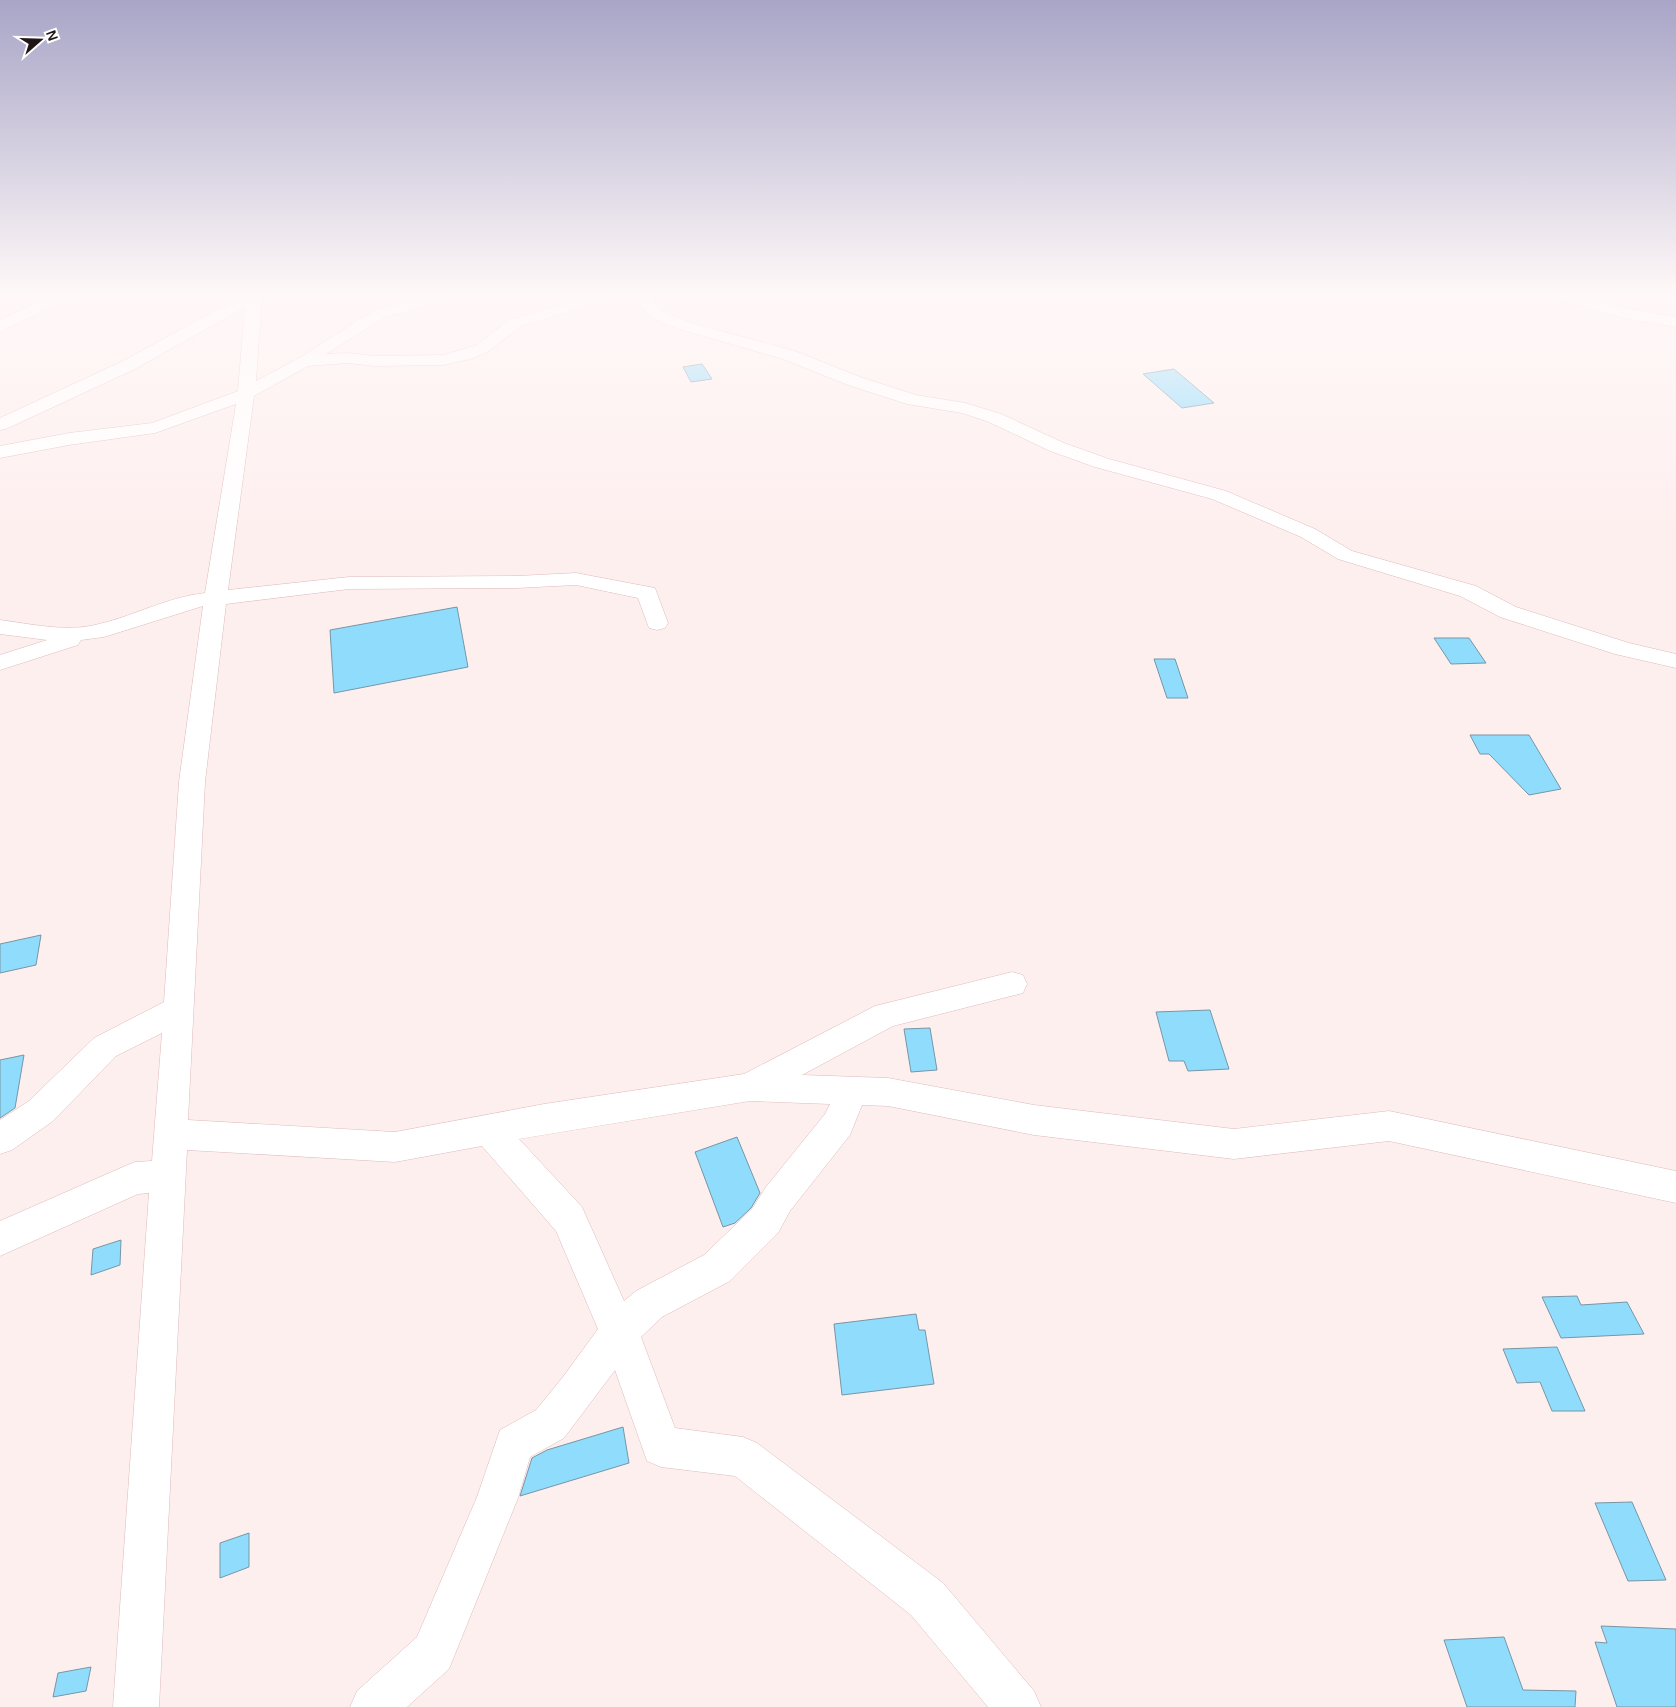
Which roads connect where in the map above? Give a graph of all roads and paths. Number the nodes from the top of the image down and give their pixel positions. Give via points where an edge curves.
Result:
1 (110, 374) edge
2 (248, 374) edge
3 (282, 374) edge
4 (836, 374) edge
5 (246, 394) junction
6 (0, 425) edge
7 (0, 452) edge
8 (215, 599) junction
9 (657, 623) dead end
10 (0, 627) edge
11 (96, 632) junction
12 (1676, 661) edge
13 (0, 663) edge
14 (1012, 984) dead end
15 (180, 1009) junction
16 (750, 1087) junction
17 (852, 1091) junction
18 (488, 1129) junction
19 (171, 1134) junction
20 (0, 1139) edge
21 (168, 1175) junction
22 (1676, 1187) edge
23 (0, 1239) edge
24 (619, 1332) junction
25 (136, 1707) edge
26 (373, 1707) edge
27 (1018, 1707) edge

1 - 6 street
2 - 5 street
3 - 5 street
4 - 12 street via 914,400 965,408 995,418 1102,463 1219,495 1308,533 1345,555 1468,591 1508,612
5 - 7 street via 155,428
5 - 8 street
8 - 9 street via 349,583 576,579 647,592
8 - 11 street via 193,601
8 - 15 street via 192,782
10 - 11 street via 53,634
11 - 13 street
14 - 16 street via 886,1015
15 - 19 street
15 - 20 street via 105,1047 41,1111
16 - 17 street
16 - 18 street
17 - 22 street via 888,1092 1034,1120 1234,1144 1389,1126
17 - 24 street via 838,1124 778,1199 765,1221 717,1268 649,1304
18 - 19 street via 395,1147
18 - 24 street via 569,1219
19 - 21 street
21 - 23 street via 135,1178
21 - 25 street
24 - 26 street via 550,1424 514,1444 497,1498 434,1653
24 - 27 street via 661,1447 743,1457 927,1599

